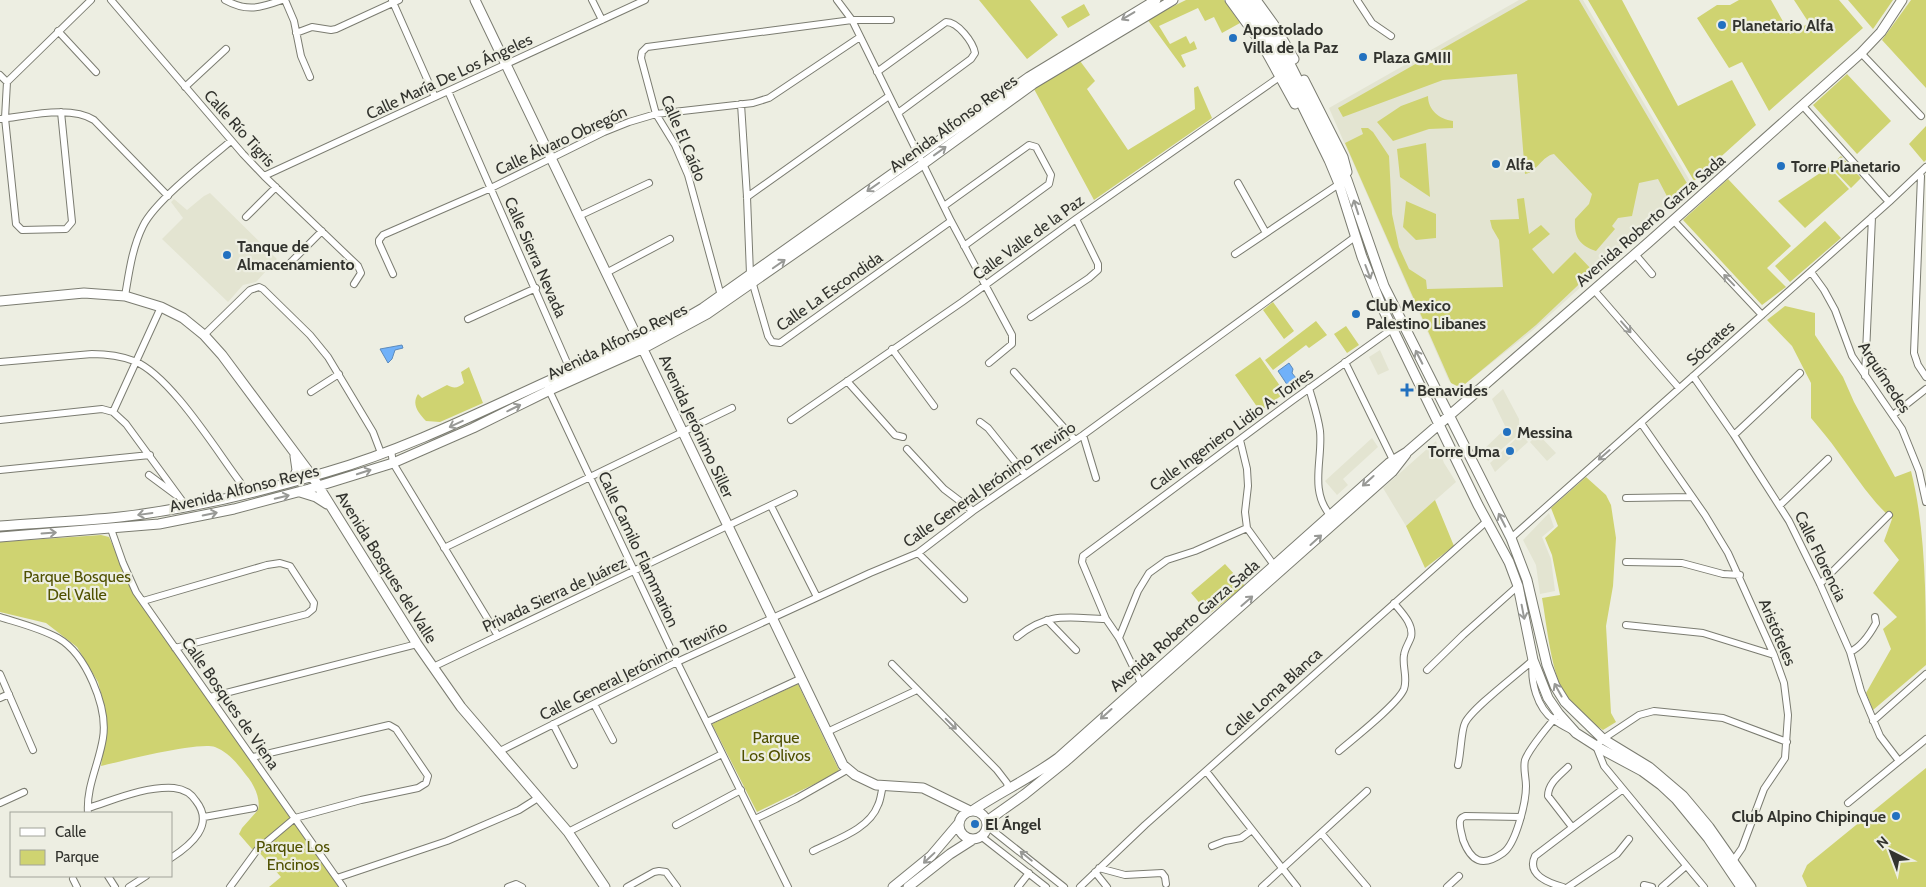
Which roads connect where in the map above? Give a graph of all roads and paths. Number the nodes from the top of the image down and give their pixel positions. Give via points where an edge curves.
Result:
1 (91, 0) edge
2 (111, 0) edge
3 (225, 0) edge
4 (283, 0) edge
5 (475, 0) edge
6 (592, 0) edge
7 (645, 0) edge
8 (837, 0) edge
9 (1156, 0) edge
10 (1173, 0) edge
11 (1230, 0) edge
12 (1239, 0) edge
13 (1247, 0) edge
14 (1256, 0) edge
15 (1357, 0) edge
16 (1902, 0) edge
17 (394, 1) edge
18 (602, 20) junction
19 (852, 20) junction
20 (891, 20) dead end
21 (58, 31) junction
22 (296, 33) junction
23 (1390, 36) dead end
24 (860, 37) junction
25 (226, 49) dead end
26 (1861, 53) junction
27 (507, 64) junction
28 (96, 72) dead end
29 (877, 72) junction
30 (0, 75) edge
31 (1280, 76) junction
32 (310, 77) dead end
33 (7, 82) junction
34 (185, 87) junction
35 (448, 91) junction
36 (889, 96) junction
37 (435, 97) junction
38 (741, 104) junction
39 (1802, 105) junction
40 (61, 112) junction
41 (656, 114) junction
42 (898, 114) junction
43 (1921, 116) dead end
44 (3, 118) edge
45 (231, 141) junction
46 (919, 154) junction
47 (551, 158) junction
48 (923, 164) junction
49 (1926, 167) edge
50 (1922, 175) edge
51 (264, 176) junction
52 (1340, 180) junction
53 (649, 183) dead end
54 (1238, 183) dead end
55 (276, 187) junction
56 (491, 188) junction
57 (168, 196) junction
58 (747, 197) junction
59 (1890, 202) junction
60 (944, 206) junction
61 (579, 216) junction
62 (246, 217) dead end
63 (1872, 217) junction
64 (1076, 219) junction
65 (1673, 220) junction
66 (951, 221) junction
67 (322, 231) junction
68 (1266, 232) junction
69 (1355, 237) junction
70 (670, 239) dead end
71 (964, 246) junction
72 (1235, 254) dead end
73 (1635, 254) junction
74 (291, 262) dead end
75 (1811, 272) junction
76 (606, 273) junction
77 (392, 274) dead end
78 (1652, 274) dead end
79 (752, 278) junction
80 (354, 284) dead end
81 (984, 286) junction
82 (536, 288) junction
83 (1594, 290) junction
84 (125, 296) junction
85 (721, 296) junction
86 (0, 300) edge
87 (161, 307) junction
88 (1762, 316) junction
89 (1031, 317) dead end
90 (468, 319) dead end
91 (1392, 329) junction
92 (204, 335) junction
93 (642, 345) junction
94 (892, 348) junction
95 (135, 361) junction
96 (0, 362) edge
97 (1345, 362) junction
98 (989, 363) dead end
99 (1014, 372) dead end
100 (1800, 373) dead end
101 (339, 374) junction
102 (573, 375) junction
103 (1693, 376) junction
104 (1865, 377) junction
105 (1926, 377) edge
106 (847, 381) junction
107 (548, 386) junction
108 (1309, 388) junction
109 (1679, 388) junction
110 (1926, 389) edge
111 (311, 392) dead end
112 (934, 406) dead end
113 (732, 408) dead end
114 (112, 412) junction
115 (1449, 416) junction
116 (1893, 416) junction
117 (0, 420) edge
118 (791, 420) dead end
119 (980, 422) dead end
120 (1641, 423) junction
121 (1439, 425) junction
122 (684, 433) junction
123 (1083, 435) junction
124 (1734, 435) junction
125 (903, 437) dead end
126 (1075, 440) junction
127 (1240, 440) junction
128 (292, 449) junction
129 (908, 449) dead end
130 (391, 450) junction
131 (381, 453) junction
132 (150, 455) junction
133 (1828, 459) dead end
134 (1395, 462) junction
135 (393, 463) junction
136 (0, 470) edge
137 (1025, 474) junction
138 (149, 475) dead end
139 (312, 476) junction
140 (590, 478) junction
141 (1096, 478) dead end
142 (293, 482) junction
143 (318, 486) junction
144 (300, 492) junction
145 (243, 494) junction
146 (794, 494) dead end
147 (1692, 497) junction
148 (1626, 498) dead end
149 (184, 502) junction
150 (1926, 502) edge
151 (1780, 504) junction
152 (330, 506) junction
153 (771, 506) junction
154 (973, 511) junction
155 (1330, 515) junction
156 (1889, 515) dead end
157 (1487, 521) junction
158 (0, 526) edge
159 (728, 526) junction
160 (1247, 528) junction
161 (111, 529) junction
162 (0, 537) edge
163 (1511, 538) junction
164 (444, 548) junction
165 (918, 553) junction
166 (1626, 562) dead end
167 (1277, 569) junction
168 (635, 570) junction
169 (1740, 575) junction
170 (1820, 584) junction
171 (1518, 586) junction
172 (817, 597) junction
173 (964, 599) dead end
174 (143, 601) junction
175 (1394, 603) junction
176 (0, 617) edge
177 (1875, 617) dead end
178 (771, 618) junction
179 (1106, 618) junction
180 (1047, 620) junction
181 (1626, 625) dead end
182 (498, 636) junction
183 (1017, 637) dead end
184 (1119, 638) junction
185 (417, 644) junction
186 (175, 648) junction
187 (1076, 650) dead end
188 (1850, 652) junction
189 (1774, 655) junction
190 (1533, 660) junction
191 (677, 662) junction
192 (892, 664) dead end
193 (433, 667) junction
194 (1427, 670) dead end
195 (0, 674) edge
196 (1926, 674) edge
197 (802, 678) junction
198 (1141, 684) junction
199 (917, 690) junction
200 (9, 694) junction
201 (0, 698) edge
202 (210, 698) junction
203 (594, 704) junction
204 (1556, 717) junction
205 (1873, 721) junction
206 (707, 722) junction
207 (553, 724) junction
208 (1590, 726) junction
209 (1101, 730) junction
210 (827, 732) junction
211 (1579, 735) junction
212 (1926, 739) edge
213 (612, 740) dead end
214 (1787, 742) junction
215 (1601, 746) junction
216 (1070, 747) junction
217 (34, 750) dead end
218 (1339, 751) dead end
219 (498, 752) junction
220 (722, 754) junction
221 (253, 757) junction
222 (1899, 760) junction
223 (574, 765) dead end
224 (1458, 765) dead end
225 (1568, 767) dead end
226 (847, 770) junction
227 (1206, 771) junction
228 (1049, 774) junction
229 (1017, 783) junction
230 (883, 786) junction
231 (1008, 788) junction
232 (1623, 788) junction
233 (741, 790) junction
234 (1367, 791) dead end
235 (24, 792) dead end
236 (538, 798) junction
237 (946, 800) junction
238 (0, 803) edge
239 (1848, 803) dead end
240 (1008, 806) junction
241 (254, 808) dead end
242 (88, 811) edge
243 (971, 811) junction
244 (204, 817) junction
245 (1521, 817) junction
246 (295, 818) junction
247 (755, 819) junction
248 (960, 820) junction
249 (987, 824) junction
250 (676, 825) dead end
251 (1572, 827) junction
252 (1252, 830) junction
253 (568, 832) junction
254 (1321, 833) junction
255 (982, 837) junction
256 (1629, 839) dead end
257 (972, 840) junction
258 (1212, 846) dead end
259 (813, 851) dead end
260 (172, 857) edge
261 (1731, 864) junction
262 (1686, 866) junction
263 (1282, 869) junction
264 (1097, 870) junction
265 (1029, 873) junction
266 (1459, 876) dead end
267 (144, 877) edge
268 (337, 878) junction
269 (73, 879) dead end
270 (1166, 884) dead end
271 (1644, 884) dead end
272 (77, 887) edge
273 (129, 887) edge
274 (230, 887) edge
275 (343, 887) edge
276 (508, 887) edge
277 (522, 887) edge
278 (605, 887) edge
279 (627, 887) edge
280 (676, 887) edge
281 (788, 887) edge
282 (893, 887) edge
283 (908, 887) edge
284 (1018, 887) edge
285 (1046, 887) edge
286 (1064, 887) edge
287 (1080, 887) edge
288 (1107, 887) edge
289 (1262, 887) edge
290 (1297, 887) edge
291 (1367, 887) edge
292 (1446, 887) edge
293 (1564, 887) edge
294 (1568, 887) edge
295 (1652, 887) edge
296 (1662, 887) edge
297 (1704, 887) edge
298 (1741, 887) edge
299 (1751, 887) edge

1 - 21 street
2 - 34 street, Calle Río Tigris
3 - 4 street via 253,8
4 - 22 street via 294,21
5 - 27 street, Avenida Jerónimo Siller
6 - 18 street
7 - 18 street, Calle María De Los Ángeles
8 - 19 street
9 -> 46 street, Avenida Alfonso Reyes via 1029,77
48 -> 10 street, Avenida Alfonso Reyes via 1033,84
11 - 31 street via 1262,44
12 - 52 street via 1274,50
13 - 52 street via 1289,62
14 - 52 street via 1285,43 1343,157 1346,167
15 - 23 street via 1372,23
16 - 26 street, Avenida Roberto Garza Sada
17 - 22 street via 336,29 312,26
17 - 37 street
18 - 27 street, Calle María De Los Ángeles
19 - 20 street
19 - 24 street
19 - 41 street, Calle El Caído via 647,48 641,58
21 - 28 street
21 - 33 street
22 - 32 street
24 - 29 street
24 - 38 street, Calle Álvaro Obregón via 769,98
25 - 34 street
26 - 39 street, Avenida Roberto Garza Sada
26 - 43 street
27 - 35 street, Calle María De Los Ángeles
27 - 47 street, Avenida Jerónimo Siller
29 - 36 street
29 - 42 street via 946,22 954,24 973,47 975,53 971,59
30 - 33 street
31 - 52 street via 1321,156
31 - 64 street, Calle Valle de la Paz
33 - 44 street
34 - 45 street, Calle Río Tigris
35 - 37 street, Calle María De Los Ángeles
35 - 56 street, Calle Sierra Nevada
36 - 42 street
36 - 58 street
37 - 51 street, Calle María De Los Ángeles
38 - 41 street, Calle Álvaro Obregón
38 - 58 street, Calle La Escondida
39 - 59 street
39 - 65 street, Avenida Roberto Garza Sada
40 - 44 street
40 - 44 street via 73,219 66,229 25,230 18,227
40 - 57 street via 81,113 94,120
41 - 47 street, Calle Álvaro Obregón via 604,132
41 - 85 street, Calle El Caído via 688,175
42 - 46 street
45 - 51 street, Calle Río Tigris
45 - 57 street
46 - 48 street
46 -> 79 street, Avenida Alfonso Reyes
47 - 56 street, Calle Álvaro Obregón
47 - 61 street, Avenida Jerónimo Siller
48 - 60 street
79 -> 48 street, Avenida Alfonso Reyes
49 - 50 street, Sócrates
50 - 59 street, Sócrates
50 - 105 street via 1914,353
51 - 55 street, Calle Río Tigris
52 - 68 street
52 - 69 street
115 -> 52 street via 1384,286
53 - 61 street
54 - 68 street
55 - 62 street
55 - 67 street, Calle Río Tigris
56 - 77 street, Calle Álvaro Obregón via 383,235 379,243
56 - 82 street, Calle Sierra Nevada
57 - 84 street via 152,212 137,239
58 - 79 street, Calle La Escondida
59 - 63 street, Sócrates
60 - 66 street
60 - 71 street via 1030,144 1036,147 1051,175 1049,184
61 - 76 street, Avenida Jerónimo Siller
63 - 75 street, Sócrates
63 - 104 street
64 - 81 street, Calle Valle de la Paz
64 - 89 street via 1098,270
65 - 73 street, Avenida Roberto Garza Sada
88 -> 65 street
66 - 71 street
66 - 79 street, Calle La Escondida via 780,343 772,342 768,336
67 - 74 street
67 - 80 street, Calle Río Tigris via 358,266 361,274
68 - 72 street
69 -> 91 street
69 - 123 street, Calle General Jerónimo Treviño
70 - 76 street
71 - 81 street
73 - 78 street
73 - 83 street, Avenida Roberto Garza Sada
75 - 88 street, Sócrates
75 - 104 street, Arquímedes via 1830,299 1849,351
76 - 93 street, Avenida Jerónimo Siller
79 - 85 street, Avenida Alfonso Reyes
79 - 93 street, Avenida Alfonso Reyes via 707,314
81 - 94 street, Calle Valle de la Paz
81 - 98 street via 1013,339 1012,344
82 - 90 street
82 - 102 street, Calle Sierra Nevada
83 -> 109 street
83 - 115 street, Avenida Roberto Garza Sada
84 - 86 street, Avenida Bosques del Valle via 84,293
84 - 87 street, Avenida Bosques del Valle
85 - 93 street, Avenida Alfonso Reyes
87 - 92 street, Avenida Bosques del Valle via 183,318
87 - 95 street
88 - 103 street, Sócrates
91 - 97 street, Calle Ingeniero Lidio A. Torres
91 - 121 street
92 - 101 street via 250,290 259,287 310,334
92 - 128 street, Avenida Bosques del Valle
93 - 102 street, Avenida Alfonso Reyes
93 - 122 street, Avenida Jerónimo Siller
94 - 106 street, Calle Valle de la Paz
94 - 112 street
95 - 96 street via 92,354
95 - 114 street
95 - 145 street via 158,377 177,397 240,482
97 - 108 street, Calle Ingeniero Lidio A. Torres
97 - 134 street
99 - 126 street
100 - 124 street
101 - 111 street
101 - 131 street via 373,432
102 - 107 street, Avenida Alfonso Reyes
103 - 109 street, Sócrates
103 - 124 street, Calle Florencia
104 - 116 street, Arquímedes
106 - 118 street, Calle Valle de la Paz
106 - 125 street via 895,434
107 -> 130 street, Avenida Alfonso Reyes
135 -> 107 street, Avenida Alfonso Reyes via 472,428
107 - 140 street, Calle Camilo Flammarion
108 - 127 street, Calle Ingeniero Lidio A. Torres
108 - 155 street via 1320,431 1319,490
109 - 120 street, Sócrates
110 - 116 street
113 - 122 street
114 - 117 street via 102,409
114 - 132 street via 126,424
115 - 121 street, Avenida Roberto Garza Sada
163 -> 115 street
116 - 150 street, Arquímedes via 1911,448
119 - 137 street
120 - 147 street, Aristóteles
120 -> 163 street, Sócrates
121 - 134 street, Avenida Roberto Garza Sada
121 - 157 street
122 - 140 street
122 - 159 street, Avenida Jerónimo Siller
123 - 126 street, Calle General Jerónimo Treviño
123 - 141 street
124 - 151 street, Calle Florencia
126 - 137 street, Calle General Jerónimo Treviño
127 - 160 street via 1247,469 1244,512
127 - 179 street, Calle Ingeniero Lidio A. Torres via 1083,556 1082,562
128 - 139 street, Avenida Bosques del Valle
128 - 142 street via 297,470
129 - 154 street via 944,489
130 - 131 street, Avenida Alfonso Reyes
130 - 135 street
131 - 139 street, Avenida Alfonso Reyes
132 - 136 street
132 - 149 street
133 - 151 street
134 -> 155 street, Avenida Roberto Garza Sada
167 -> 134 street, Avenida Roberto Garza Sada
143 -> 135 street, Avenida Alfonso Reyes
135 - 164 street
137 - 154 street, Calle General Jerónimo Treviño
138 - 149 street
139 - 142 street, Avenida Alfonso Reyes
139 - 143 street, Avenida Bosques del Valle
140 - 164 street
140 - 168 street, Calle Camilo Flammarion
142 - 145 street, Avenida Alfonso Reyes
143 - 144 street, Avenida Alfonso Reyes
143 - 152 street, Avenida Bosques del Valle
144 - 152 street
161 -> 144 street, Avenida Alfonso Reyes via 182,520
145 - 149 street, Avenida Alfonso Reyes
146 - 153 street, Privada Sierra de Juárez
147 - 148 street
147 - 169 street, Aristóteles
149 -> 158 street, Avenida Alfonso Reyes via 119,517
151 - 170 street, Calle Florencia
152 - 185 street, Avenida Bosques del Valle
153 - 159 street, Privada Sierra de Juárez
153 - 172 street
154 - 165 street, Calle General Jerónimo Treviño
155 - 167 street, Avenida Roberto Garza Sada
156 - 170 street
157 - 171 street
157 - 175 street, Calle Loma Blanca
159 - 168 street, Privada Sierra de Juárez
159 - 178 street, Avenida Jerónimo Siller
160 - 167 street
160 - 184 street via 1167,560 1149,573
162 -> 161 street, Avenida Alfonso Reyes
161 - 174 street, Calle Bosques de Viena via 123,563
208 -> 163 street via 1565,702 1550,675 1528,580
164 - 182 street
165 - 172 street, Calle General Jerónimo Treviño
165 - 173 street
166 - 169 street via 1682,563
167 - 198 street, Avenida Roberto Garza Sada
209 -> 167 street, Avenida Roberto Garza Sada
168 - 182 street, Privada Sierra de Juárez
168 - 191 street, Calle Camilo Flammarion
169 - 189 street, Aristóteles
170 - 188 street, Calle Florencia
171 -> 190 street
171 - 194 street
172 - 178 street, Calle General Jerónimo Treviño
174 - 186 street, Calle Bosques de Viena
174 - 186 street via 280,563 290,566 314,603 314,609 306,614
175 - 218 street via 1412,630 1404,654 1404,690
175 - 227 street, Calle Loma Blanca
176 - 242 street via 48,633 65,643 80,659 94,686 104,724
177 - 188 street via 1872,631
178 - 191 street, Calle General Jerónimo Treviño
178 - 197 street, Avenida Jerónimo Siller
179 - 180 street via 1061,617
179 - 184 street
180 - 183 street
180 - 187 street
181 - 189 street via 1703,633
182 - 193 street, Privada Sierra de Juárez
184 - 198 street
185 - 193 street, Avenida Bosques del Valle
185 - 202 street
186 - 202 street, Calle Bosques de Viena
188 - 205 street, Calle Florencia
189 - 214 street, Aristóteles via 1786,696
190 - 204 street
190 - 224 street via 1465,722
191 - 203 street, Calle General Jerónimo Treviño
191 - 206 street, Calle Camilo Flammarion
192 - 199 street
193 - 219 street, Avenida Bosques del Valle via 461,708
195 - 200 street
196 - 205 street
197 - 206 street
197 - 210 street, Avenida Jerónimo Siller
198 -> 216 street, Avenida Roberto Garza Sada
199 - 210 street
199 -> 231 street via 997,770
200 - 201 street
200 - 217 street
202 - 221 street, Calle Bosques de Viena
203 - 207 street, Calle General Jerónimo Treviño
203 - 213 street
204 - 211 street
204 - 245 street via 1526,757 1526,797
205 - 222 street, Calle Florencia
206 - 220 street, Calle Camilo Flammarion
207 - 219 street, Calle General Jerónimo Treviño
207 - 223 street
208 - 211 street
208 - 215 street
209 - 216 street
209 - 228 street, Avenida Roberto Garza Sada
210 - 226 street, Avenida Jerónimo Siller
211 - 215 street
212 - 222 street
214 - 215 street via 1722,718 1654,711 1639,715
214 - 261 street, Aristóteles via 1785,758 1764,790 1742,848
215 - 232 street via 1604,766
215 - 261 street via 1661,785 1683,806
216 - 228 street via 1068,754
216 - 229 street, Avenida Roberto Garza Sada via 1048,765
219 - 236 street, Avenida Bosques del Valle
220 - 233 street, Calle Camilo Flammarion
220 - 253 street
221 - 246 street, Calle Bosques de Viena
221 - 246 street via 386,725 396,729 428,776 426,783 418,788
222 - 239 street
225 - 251 street via 1553,781 1548,796
226 - 230 street
226 - 247 street
227 - 252 street
227 - 264 street, Calle Loma Blanca
228 - 240 street, Avenida Roberto Garza Sada
229 - 231 street, Avenida Roberto Garza Sada
229 - 240 street
230 - 237 street via 923,788
230 - 259 street via 878,805 869,819
231 - 243 street, Avenida Roberto Garza Sada
232 - 251 street
232 - 262 street
233 - 247 street, Calle Camilo Flammarion
233 - 250 street
234 - 254 street
235 - 238 street
236 - 253 street, Avenida Bosques del Valle
236 - 268 street via 519,810 447,841
237 - 243 street
237 - 248 street
240 - 249 street, Avenida Roberto Garza Sada
241 - 244 street
242 - 244 street via 138,793 174,788 191,795
243 - 248 street
243 - 249 street via 983,815
244 - 260 street via 195,839
245 - 245 street via 1503,853 1481,862 1470,855 1461,832 1462,817
246 - 268 street, Calle Bosques de Viena
246 - 274 street via 257,850
247 - 281 street, Calle Camilo Flammarion
248 - 257 street via 963,836
248 -> 282 street via 931,856
249 - 255 street
286 -> 249 street
251 - 293 street via 1537,853 1533,862 1540,878
252 - 258 street via 1240,838
252 - 263 street
253 - 278 street, Avenida Bosques del Valle
254 - 263 street
254 - 291 street
255 - 257 street
255 - 265 street
256 - 294 street via 1616,854
257 - 283 street
261 - 298 street
261 - 299 street
262 - 296 street
262 - 297 street
263 - 289 street
263 - 290 street
264 - 270 street via 1125,875 1162,873
264 - 287 street, Calle Loma Blanca
264 - 288 street
265 - 284 street
265 - 285 street
266 - 292 street
267 - 273 street
268 - 275 street, Calle Bosques de Viena
269 - 272 street
271 - 295 street
276 - 277 street via 516,884
279 - 280 street via 662,870

